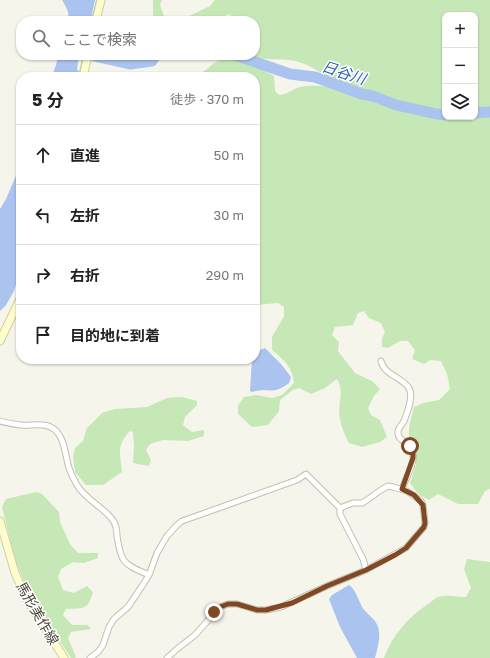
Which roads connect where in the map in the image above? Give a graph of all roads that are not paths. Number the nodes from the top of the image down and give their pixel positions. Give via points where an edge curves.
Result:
1 (101, 0) edge
2 (97, 16) edge
3 (87, 60) edge
4 (84, 72) edge
5 (16, 307) edge
6 (0, 341) edge
7 (380, 361) dead end
8 (0, 421) edge
9 (402, 489) junction
10 (340, 508) junction
11 (0, 521) edge
12 (366, 570) junction
13 (149, 575) junction
14 (64, 658) edge
15 (90, 658) edge
16 (167, 658) edge

1 - 2 main road
3 - 4 main road
5 - 6 main road
7 - 9 street via 411,394 406,417 398,430 400,438 410,446 413,454
8 - 13 street via 42,425 54,429 62,440 69,468 77,486 111,518 116,526 119,550 124,562
9 - 10 street via 388,486 362,503
9 - 12 street via 414,495 423,505 424,527 406,548
10 - 12 street via 340,514
10 - 13 street via 306,474 297,480 182,521 170,531
11 - 14 main road, 馬形美作線 via 15,573 26,600
12 - 16 street via 281,607 257,610 228,604 220,607 195,635
13 - 15 street via 128,607 109,627 103,645

